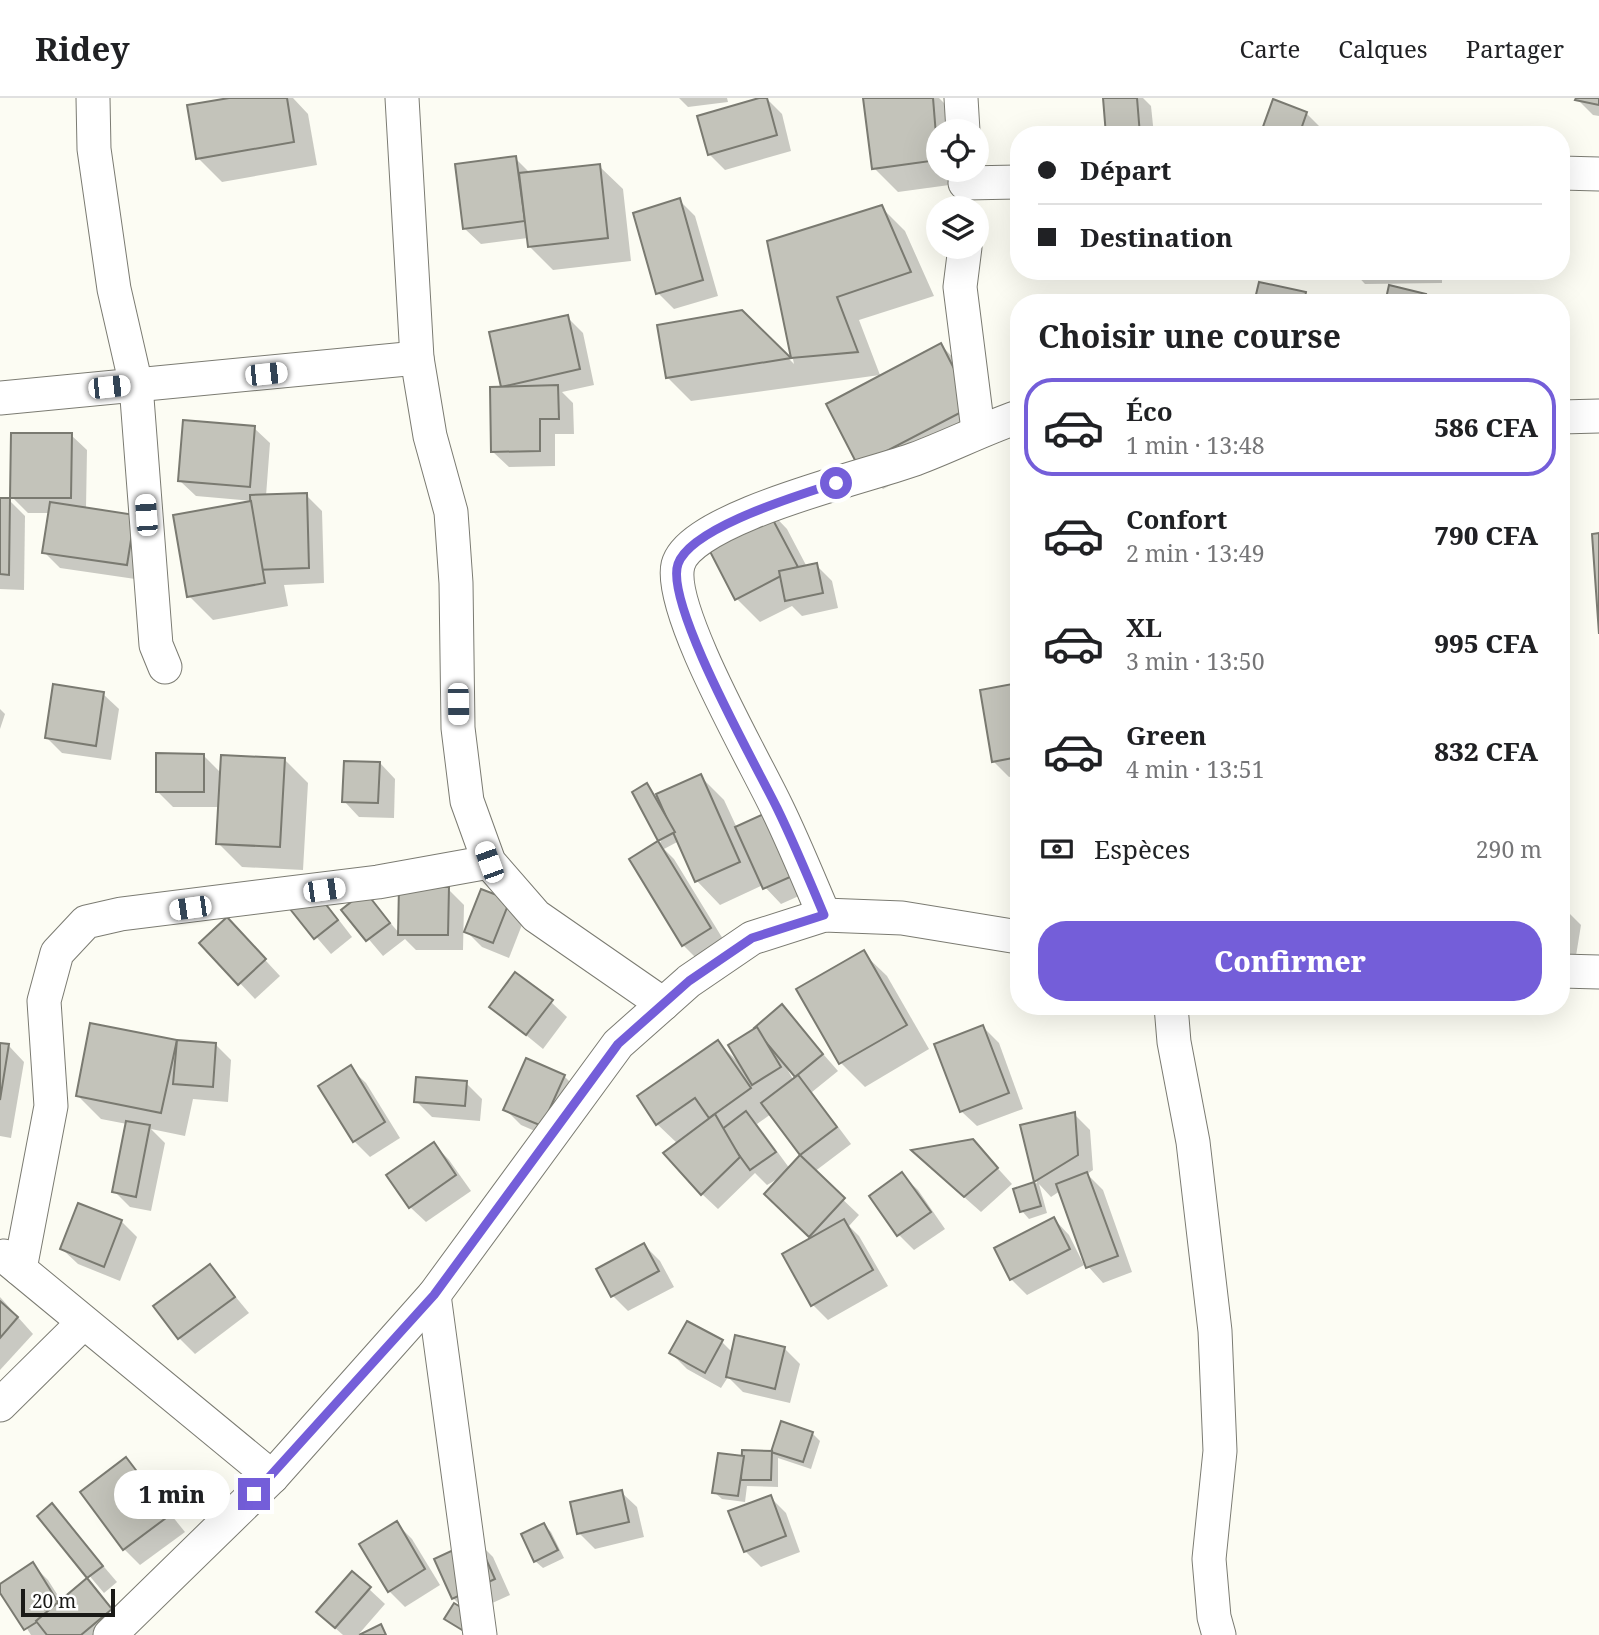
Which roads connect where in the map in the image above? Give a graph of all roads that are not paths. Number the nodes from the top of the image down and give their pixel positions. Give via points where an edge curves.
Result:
1 (93, 98) edge
2 (402, 98) edge
3 (961, 98) edge
4 (962, 119) edge
5 (1570, 173) edge
6 (1599, 173) edge
7 (1010, 183) edge
8 (965, 187) edge
9 (964, 259) edge
10 (417, 358) junction
11 (136, 384) junction
12 (0, 398) edge
13 (1599, 416) edge
14 (1570, 417) edge
15 (1010, 420) edge
16 (978, 430) junction
17 (164, 667) dead end
18 (489, 862) junction
19 (824, 915) junction
20 (1010, 936) edge
21 (1570, 971) edge
22 (1599, 972) edge
23 (663, 1004) junction
24 (1172, 1015) edge
25 (10, 1261) edge
26 (434, 1295) junction
27 (83, 1324) junction
28 (0, 1405) edge
29 (272, 1477) junction
30 (110, 1635) edge
31 (480, 1635) edge
32 (1219, 1635) edge

1 - 11 street via 94,149 111,264
2 - 10 street
3 - 4 street
5 - 6 street
7 - 8 street
9 - 16 street via 960,287
10 - 11 street
10 - 18 street via 430,436 451,512 458,728 467,801
11 - 12 street
11 - 17 street via 156,645
13 - 14 street
15 - 16 street
16 - 19 street via 916,458 748,515 702,536 678,563 676,590 719,696 778,810
18 - 23 street via 536,916
18 - 25 street via 86,922 57,953 44,1001 51,1106
19 - 20 street via 902,918
19 - 23 street via 752,938
21 - 22 street
23 - 26 street via 618,1044
24 - 32 street via 1194,1142 1215,1331 1220,1451 1209,1559
25 - 27 street
26 - 29 street
26 - 31 street
27 - 28 street
27 - 29 street
29 - 30 street

